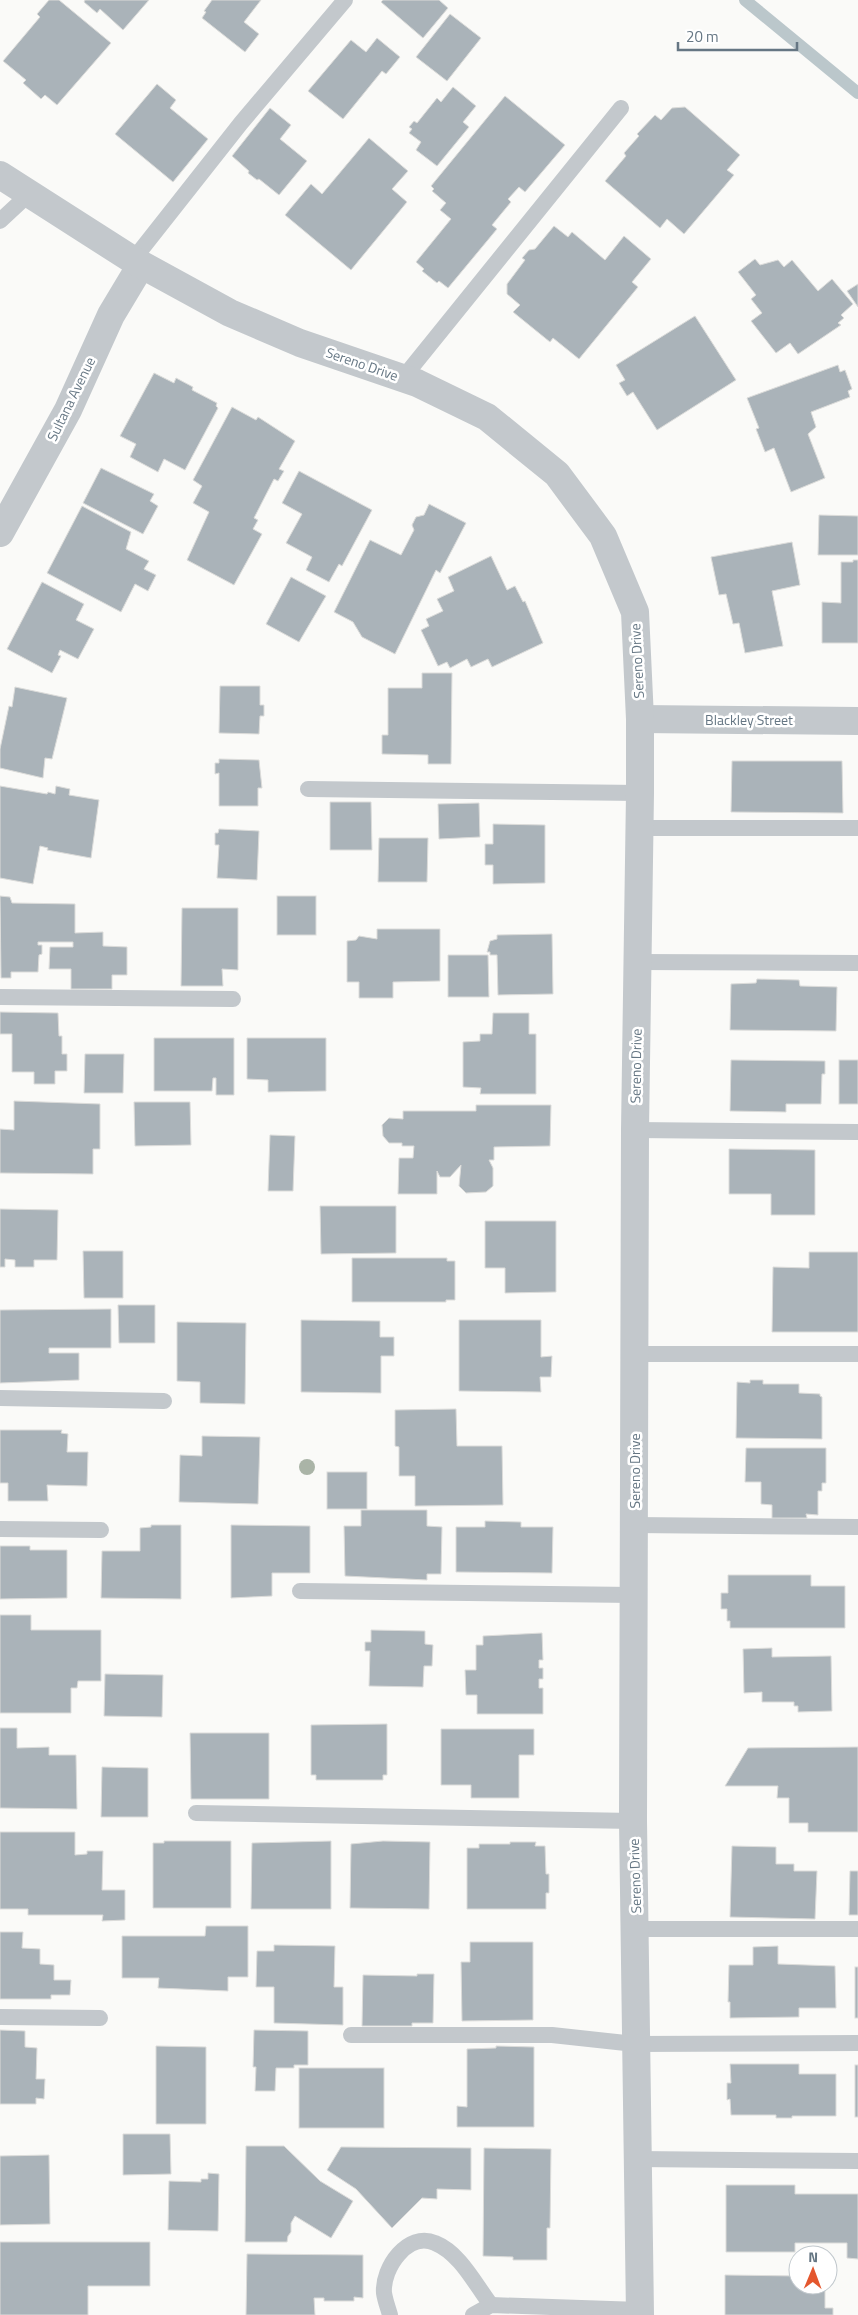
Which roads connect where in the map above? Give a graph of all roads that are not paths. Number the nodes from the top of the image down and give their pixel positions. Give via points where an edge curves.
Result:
1 (346, 0) edge
2 (621, 108) dead end
3 (0, 175) edge
4 (29, 194) junction
5 (0, 221) edge
6 (137, 263) junction
7 (403, 378) junction
8 (0, 533) edge
9 (640, 719) junction
10 (858, 721) edge
11 (308, 789) dead end
12 (640, 793) junction
13 (639, 828) junction
14 (858, 828) edge
15 (638, 962) junction
16 (858, 963) edge
17 (0, 997) edge
18 (233, 999) dead end
19 (635, 1130) junction
20 (858, 1132) edge
21 (636, 1354) junction
22 (858, 1354) edge
23 (0, 1398) edge
24 (164, 1401) dead end
25 (634, 1525) junction
26 (858, 1527) edge
27 (0, 1529) edge
28 (101, 1530) dead end
29 (300, 1591) dead end
30 (634, 1595) junction
31 (196, 1813) dead end
32 (633, 1821) junction
33 (636, 1929) junction
34 (858, 1929) edge
35 (0, 2017) edge
36 (100, 2018) dead end
37 (351, 2035) dead end
38 (858, 2043) edge
39 (635, 2044) junction
40 (637, 2159) junction
41 (858, 2161) edge
42 (491, 2305) junction
43 (640, 2313) edge
44 (390, 2315) edge
45 (473, 2315) edge

1 - 6 lane via 235,131
2 - 7 lane
3 - 4 street, Sereno Drive
4 - 5 lane
4 - 6 street, Sereno Drive
6 - 7 street, Sereno Drive via 230,313 300,343
6 - 8 street, Sultana Avenue via 68,410
7 - 9 street, Sereno Drive via 487,417 557,474 603,536 635,612
9 - 10 street, Blackley Street
9 - 12 street, Sereno Drive
11 - 12 lane
12 - 13 street, Sereno Drive
13 - 14 lane
13 - 15 street, Sereno Drive
15 - 16 lane
15 - 19 street, Sereno Drive
17 - 18 lane
19 - 20 lane
19 - 21 street, Sereno Drive
21 - 22 lane
21 - 25 street, Sereno Drive
23 - 24 lane
25 - 26 lane
25 - 30 street, Sereno Drive
27 - 28 lane
29 - 30 lane
30 - 32 street, Sereno Drive
31 - 32 lane
32 - 33 street, Sereno Drive
33 - 34 lane
33 - 39 street, Sereno Drive
35 - 36 lane
37 - 39 lane via 552,2035
38 - 39 lane
39 - 40 street, Sereno Drive
40 - 41 lane
40 - 43 street, Sereno Drive
42 - 43 lane
42 - 44 lane via 452,2254 435,2243 422,2240 400,2251 387,2272 384,2292
42 - 45 lane

